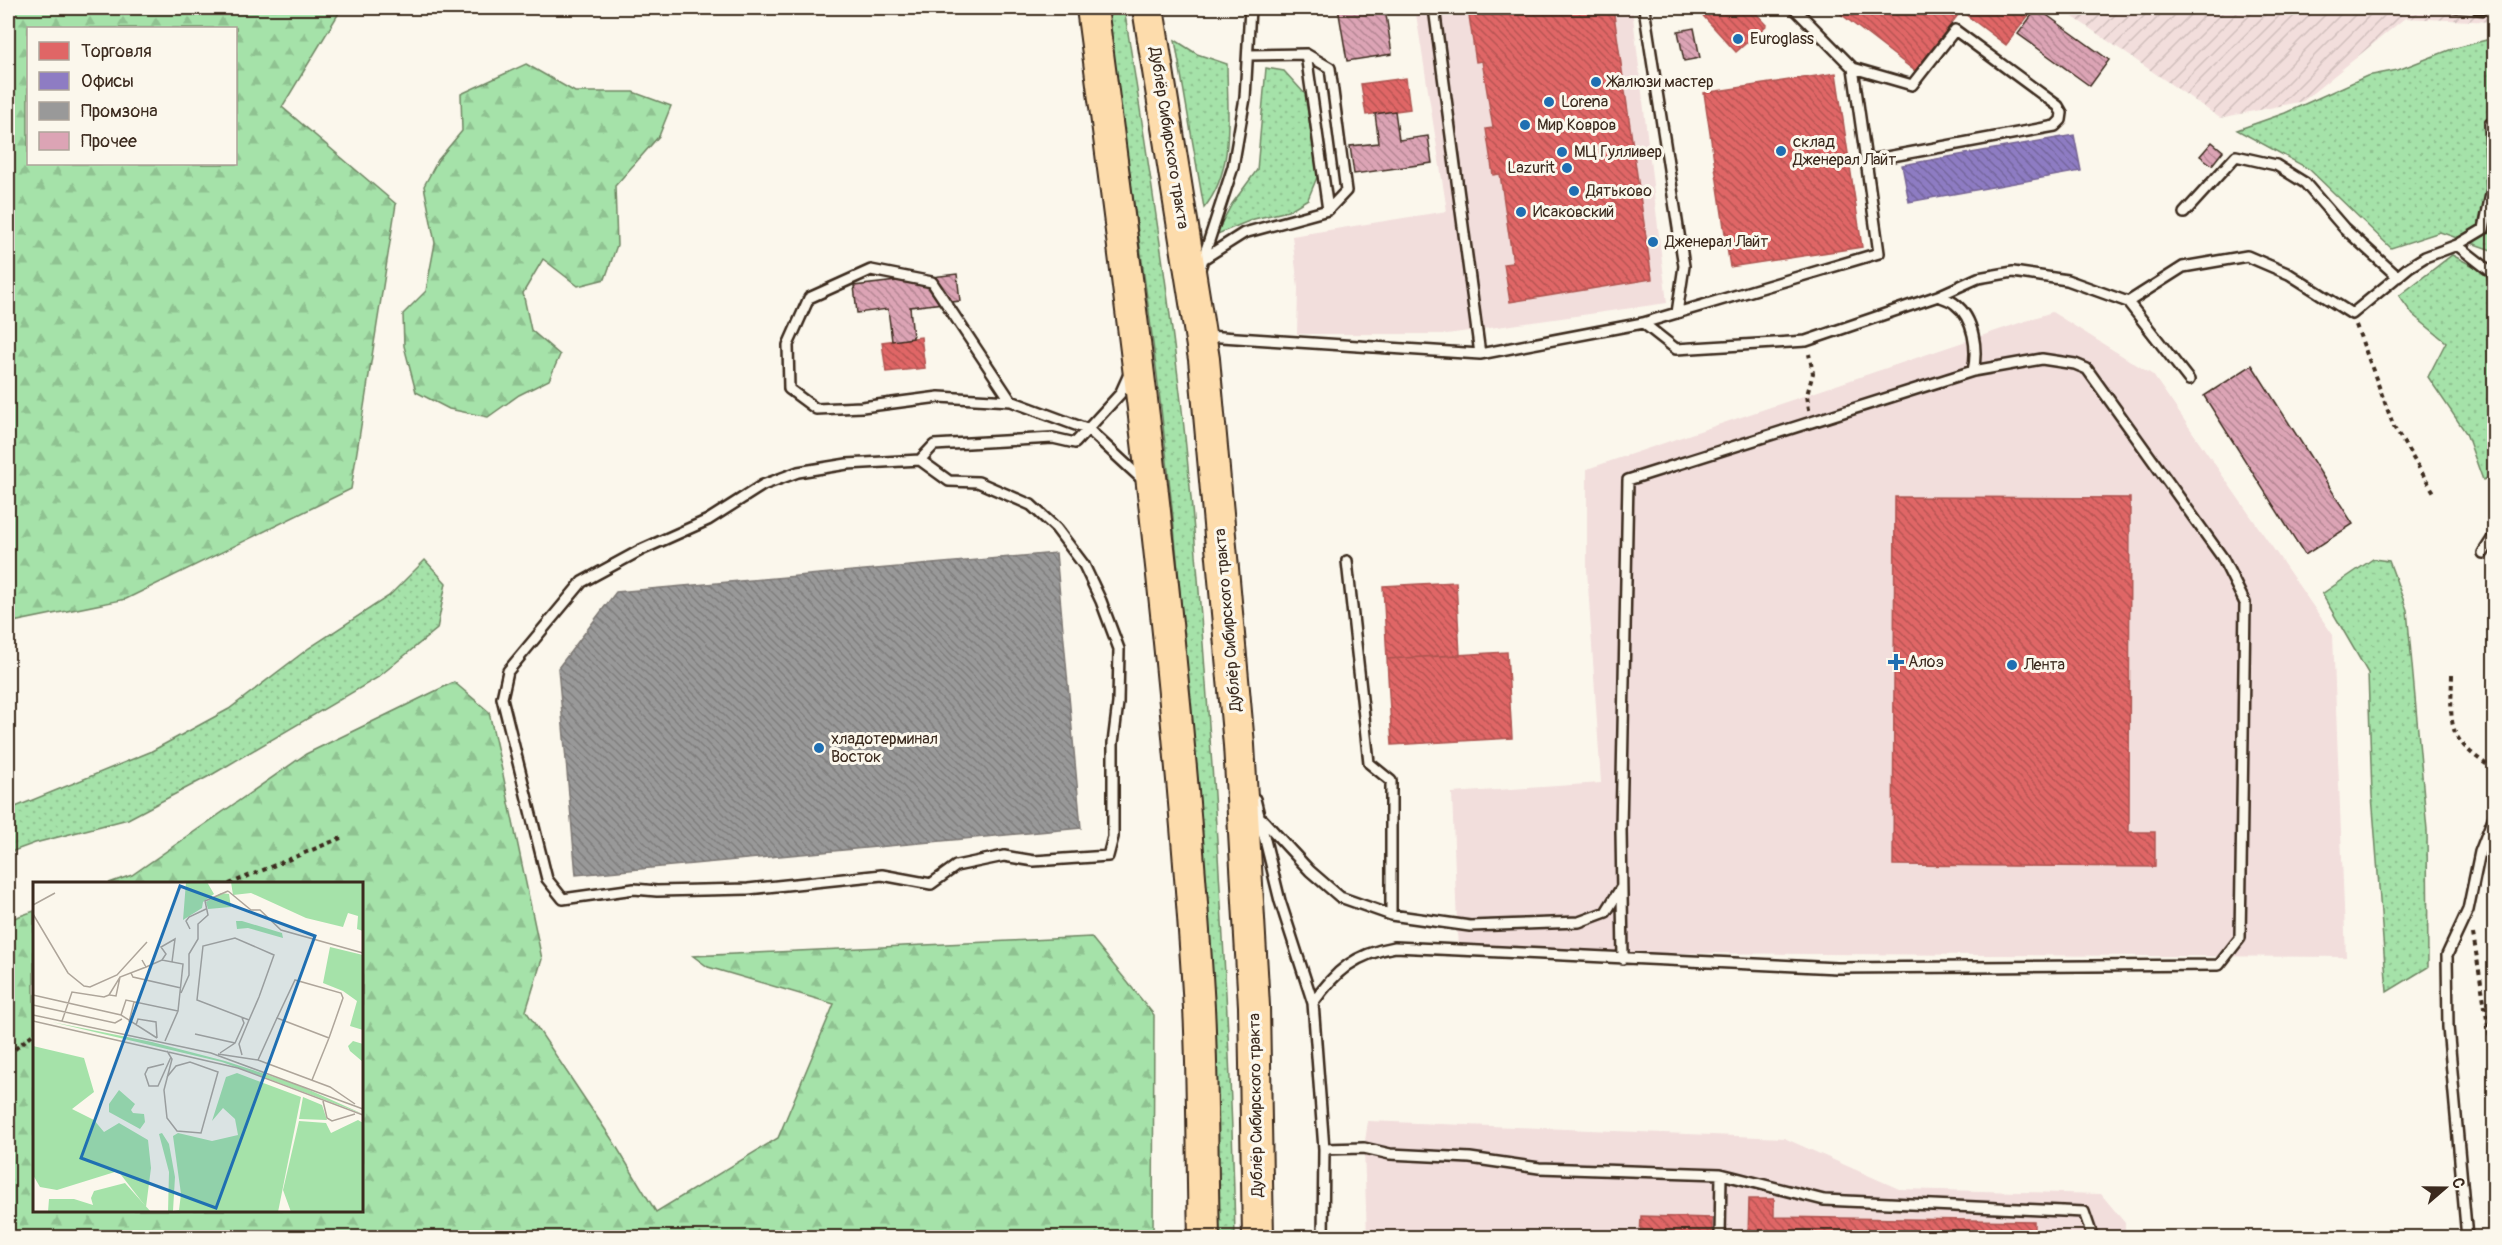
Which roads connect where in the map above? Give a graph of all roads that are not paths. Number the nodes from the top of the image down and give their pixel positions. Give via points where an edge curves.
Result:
1 (1092, 8) edge
2 (1148, 8) edge
3 (1250, 8) edge
4 (1434, 8) edge
5 (1644, 8) edge
6 (1794, 8) edge
7 (1306, 54) junction
8 (1249, 55) junction
9 (1853, 68) junction
10 (2490, 124) dead end
11 (1865, 161) junction
12 (1328, 210) junction
13 (2184, 213) dead end
14 (2457, 245) junction
15 (1203, 259) junction
16 (2494, 274) edge
17 (2398, 277) junction
18 (1938, 296) junction
19 (1194, 297) junction
20 (2128, 302) junction
21 (1677, 313) junction
22 (1643, 323) junction
23 (1200, 336) junction
24 (1137, 352) junction
25 (1480, 354) junction
26 (1973, 371) junction
27 (2190, 380) dead end
28 (1011, 401) junction
29 (1089, 430) junction
30 (920, 460) junction
31 (1153, 490) junction
32 (2494, 536) edge
33 (2483, 553) dead end
34 (1347, 561) dead end
35 (1239, 745) junction
36 (2494, 816) edge
37 (1260, 817) junction
38 (1621, 888) junction
39 (1391, 915) junction
40 (1623, 959) junction
41 (1313, 1003) junction
42 (1324, 1149) junction
43 (1721, 1174) junction
44 (1204, 1238) edge
45 (1258, 1238) edge
46 (1323, 1238) edge
47 (1720, 1238) edge
48 (2093, 1238) edge
49 (2467, 1238) edge

1 - 24 main road
2 - 19 main road, Дублёр Сибирского тракта
3 - 8 lane
4 - 25 lane
5 - 21 lane via 1684,266
6 - 9 lane
7 - 8 lane
7 - 12 lane
7 - 12 lane via 1330,68 1346,191
8 - 15 lane via 1233,167
9 - 11 lane
9 - 11 lane via 1912,85 1955,30 2058,106 2062,113 2055,126
10 - 14 lane via 2492,189 2484,229
11 - 21 lane via 1879,253
12 - 15 lane via 1244,233
13 - 17 lane via 2236,156 2276,165 2305,183 2344,228
14 - 16 lane
14 - 17 lane via 2425,257
15 - 19 lane
17 - 20 lane via 2352,314 2289,274 2247,256 2183,267
18 - 20 lane via 1978,278 2013,272 2067,280
18 - 22 lane via 1806,341 1676,349
18 - 26 lane via 1956,304 1968,318 1976,357
19 - 23 main road, Дублёр Сибирского тракта
20 - 27 lane
21 - 22 lane
22 - 25 lane
23 - 25 lane
23 - 35 main road, Дублёр Сибирского тракта
24 - 29 lane via 1120,394
24 - 31 main road
26 - 38 lane via 1631,478 1627,483
26 - 40 lane via 2042,359 2087,369 2222,557 2245,603 2240,938 2219,965 2202,966 1837,968
28 - 28 lane via 932,282 871,270 809,298 788,345 789,389 816,409 939,398
28 - 29 lane
29 - 30 lane via 1076,443 1053,438 934,445
29 - 31 lane
30 - 30 lane via 827,467 798,472 763,485 708,520 582,582 508,671 502,698 524,790 547,879 563,899 634,889 748,889 882,874 931,884 956,866 1004,856 1034,861 1108,856 1113,837 1119,649 1097,592 1084,565 1056,528 1031,505 978,482 949,481
31 - 44 main road via 1199,1009
32 - 33 lane
34 - 39 lane via 1369,763 1391,781
35 - 37 lane
35 - 45 main road, Дублёр Сибирского тракта via 1254,1006
36 - 49 lane via 2480,852 2469,909 2447,955 2448,1027
37 - 39 lane via 1340,897
37 - 41 lane via 1280,901
38 - 39 lane via 1606,912 1579,922 1470,926
38 - 40 lane
40 - 41 lane via 1395,947 1355,960 1331,977
41 - 42 lane
42 - 43 lane via 1364,1148 1390,1154 1470,1158 1539,1168
42 - 46 lane
43 - 47 lane
43 - 48 lane via 1824,1200 2084,1212

